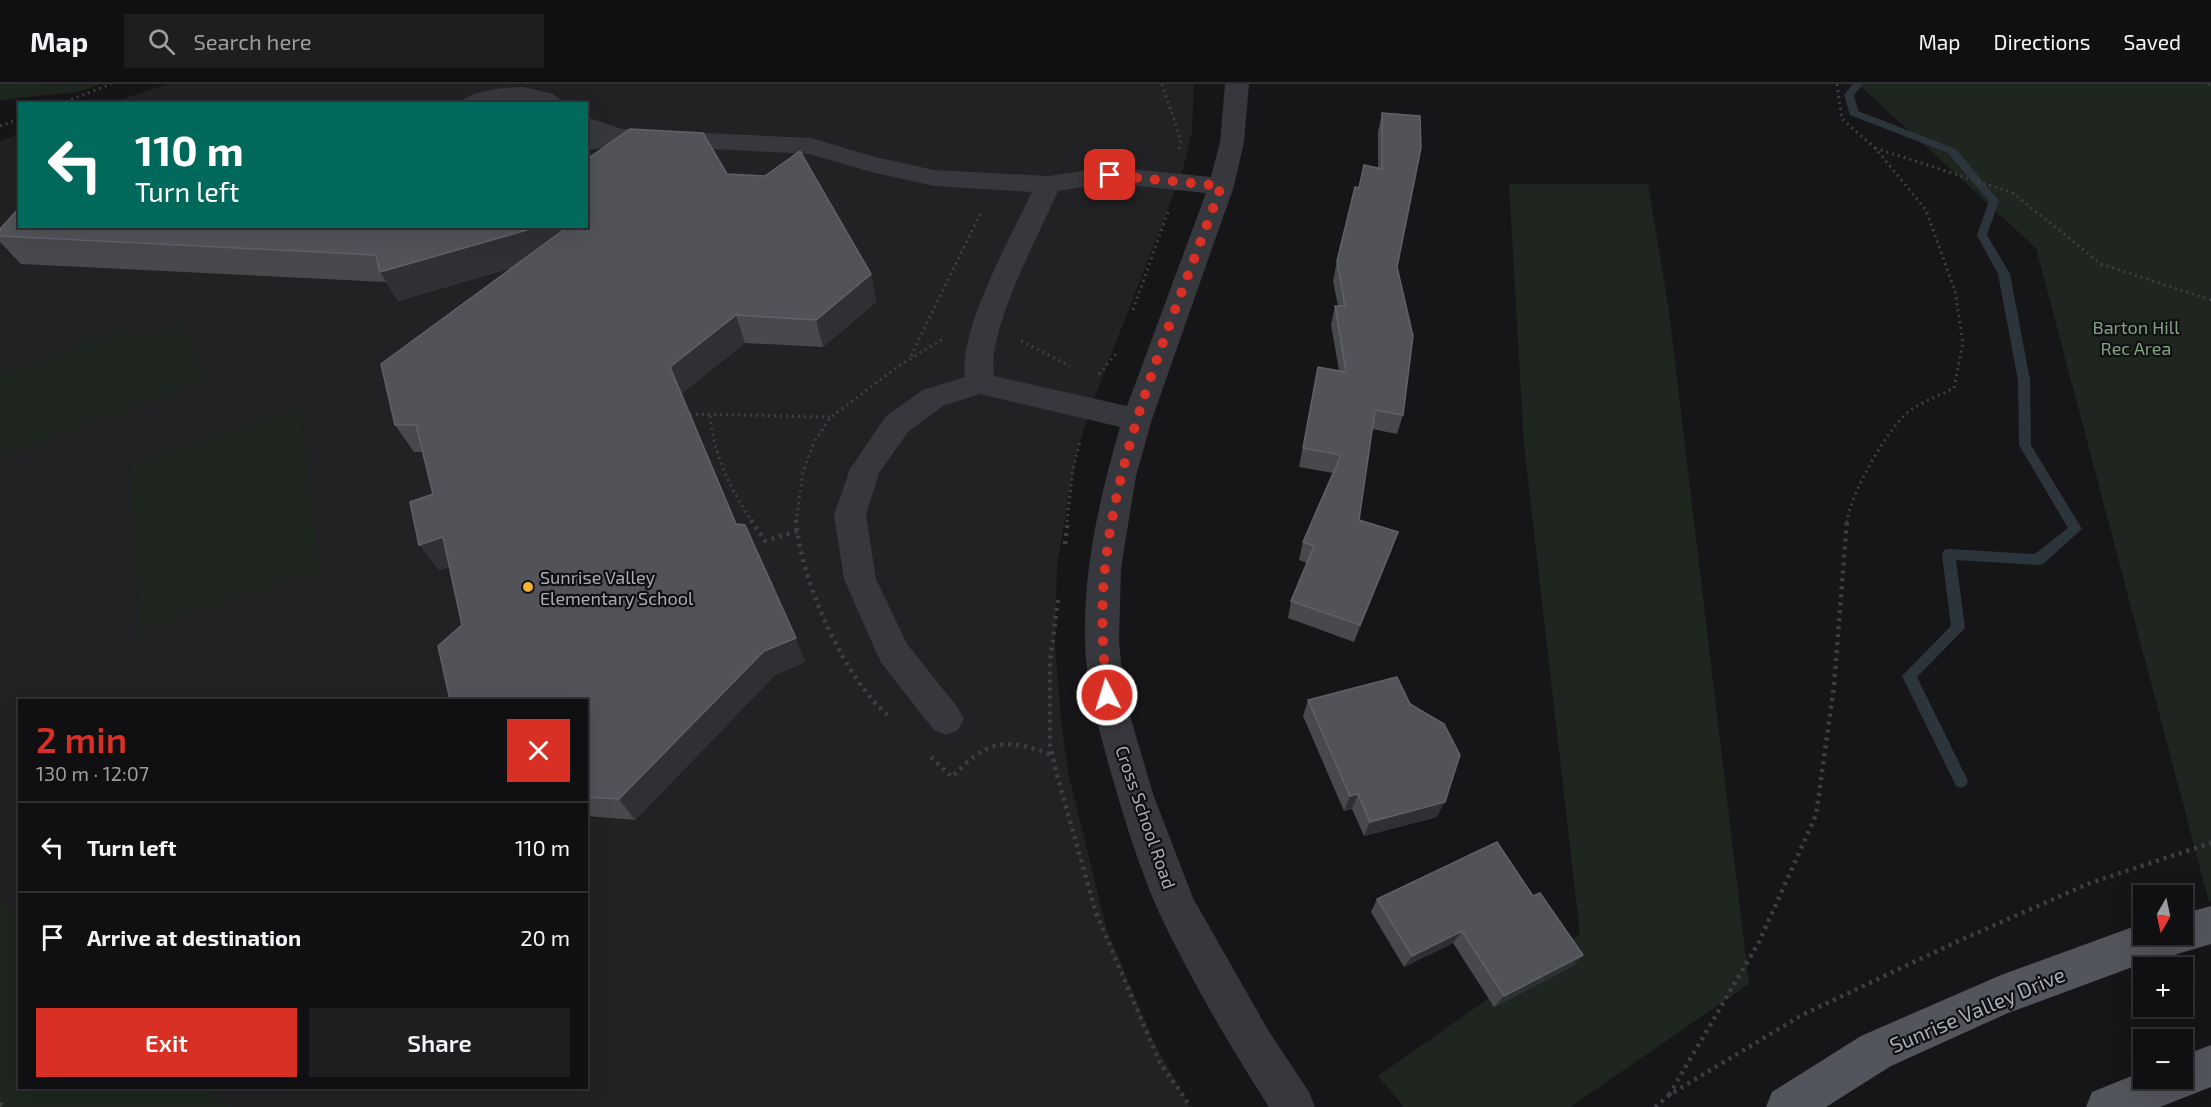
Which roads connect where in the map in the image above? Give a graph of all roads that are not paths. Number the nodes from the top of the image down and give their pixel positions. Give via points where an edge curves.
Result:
1 (1237, 84) edge
2 (477, 102) edge
3 (549, 102) edge
4 (588, 125) edge
5 (619, 136) junction
6 (588, 143) edge
7 (1048, 184) junction
8 (1221, 186) junction
9 (980, 383) junction
10 (1137, 419) junction
11 (946, 719) dead end
12 (2211, 925) edge
13 (2193, 930) edge
14 (2140, 945) edge
15 (2211, 1066) edge
16 (2193, 1073) edge
17 (2153, 1089) edge
18 (1294, 1107) edge
19 (1787, 1107) edge
20 (2107, 1107) edge

1 - 8 street, Cross School Road via 1236,111
2 - 3 street via 518,93
4 - 5 street
5 - 6 street
5 - 7 street via 811,146 934,178
7 - 8 street via 1110,175
7 - 9 street via 982,333 977,360
8 - 10 street, Cross School Road
9 - 10 street
9 - 11 street via 933,398 897,424 865,470 850,515 860,579 894,654
10 - 18 street, Cross School Road via 1121,476 1105,568 1102,641 1107,695 1135,794 1177,908 1253,1045
12 - 13 main road
14 - 19 main road, Sunrise Valley Drive via 2001,995 1876,1051
15 - 16 main road
17 - 20 main road

